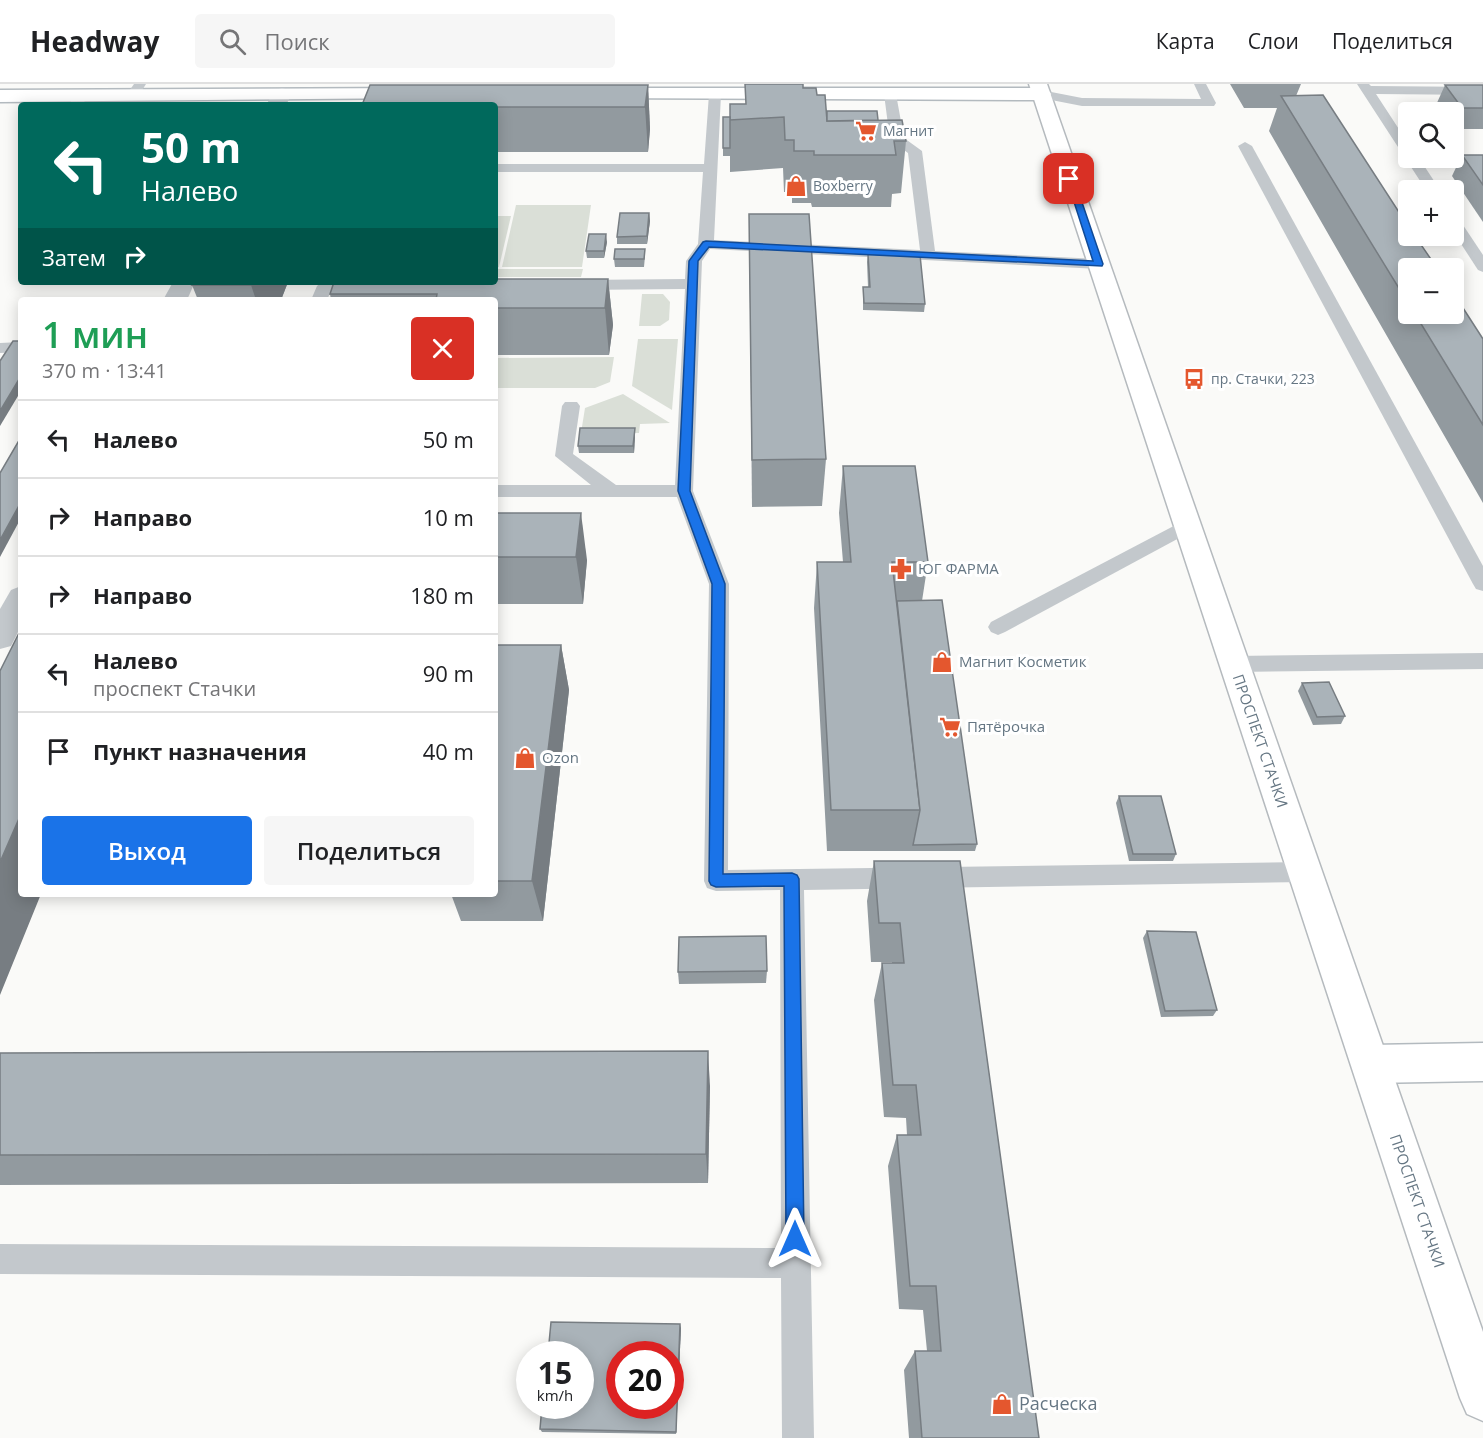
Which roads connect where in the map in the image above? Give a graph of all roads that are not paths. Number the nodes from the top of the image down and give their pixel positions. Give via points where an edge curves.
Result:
1 (1200, 84) edge
2 (1365, 87) edge
3 (137, 89) edge
4 (1040, 89) edge
5 (1483, 91) edge
6 (430, 94) edge
7 (578, 94) edge
8 (715, 94) junction
9 (891, 94) junction
10 (0, 96) edge
11 (279, 99) edge
12 (79, 100) edge
13 (1398, 138) edge
14 (1245, 146) dead end
15 (498, 168) edge
16 (710, 168) junction
17 (1464, 238) edge
18 (706, 244) junction
19 (928, 254) junction
20 (1099, 264) junction
21 (1483, 267) edge
22 (694, 284) junction
23 (371, 285) edge
24 (565, 285) edge
25 (323, 289) edge
26 (18, 347) edge
27 (0, 348) edge
28 (571, 406) dead end
29 (611, 490) junction
30 (498, 491) edge
31 (684, 491) junction
32 (1187, 525) junction
33 (1483, 584) edge
34 (998, 627) dead end
35 (1483, 661) edge
36 (1234, 664) junction
37 (1305, 872) junction
38 (792, 879) junction
39 (1483, 1062) edge
40 (1371, 1064) junction
41 (0, 1259) edge
42 (796, 1263) junction
43 (1483, 1398) edge
44 (798, 1438) edge

1 - 4 lane via 1209,103 1082,102
2 - 5 lane
2 - 13 lane
3 - 11 main road
3 - 12 main road
4 - 9 main road
4 - 20 main road, ПРОСПЕКТ СТАЧКИ
6 - 11 main road
7 - 8 main road
8 - 9 main road
8 - 16 lane
9 - 19 lane via 897,140 915,151
10 - 12 main road
14 - 33 lane
15 - 16 lane
16 - 18 lane
17 - 21 lane
18 - 19 lane
18 - 22 lane via 694,261
19 - 20 lane
20 - 32 main road, ПРОСПЕКТ СТАЧКИ
22 - 24 lane
22 - 31 lane
23 - 25 lane
26 - 27 lane
28 - 29 lane via 564,456
29 - 30 lane
29 - 31 lane
31 - 38 lane via 718,584 716,881
32 - 34 lane
32 - 36 main road, ПРОСПЕКТ СТАЧКИ
35 - 36 lane
36 - 37 main road, ПРОСПЕКТ СТАЧКИ
37 - 38 lane
37 - 40 main road, ПРОСПЕКТ СТАЧКИ
38 - 42 lane
39 - 40 main road
40 - 43 main road, ПРОСПЕКТ СТАЧКИ
41 - 42 lane
42 - 44 lane

